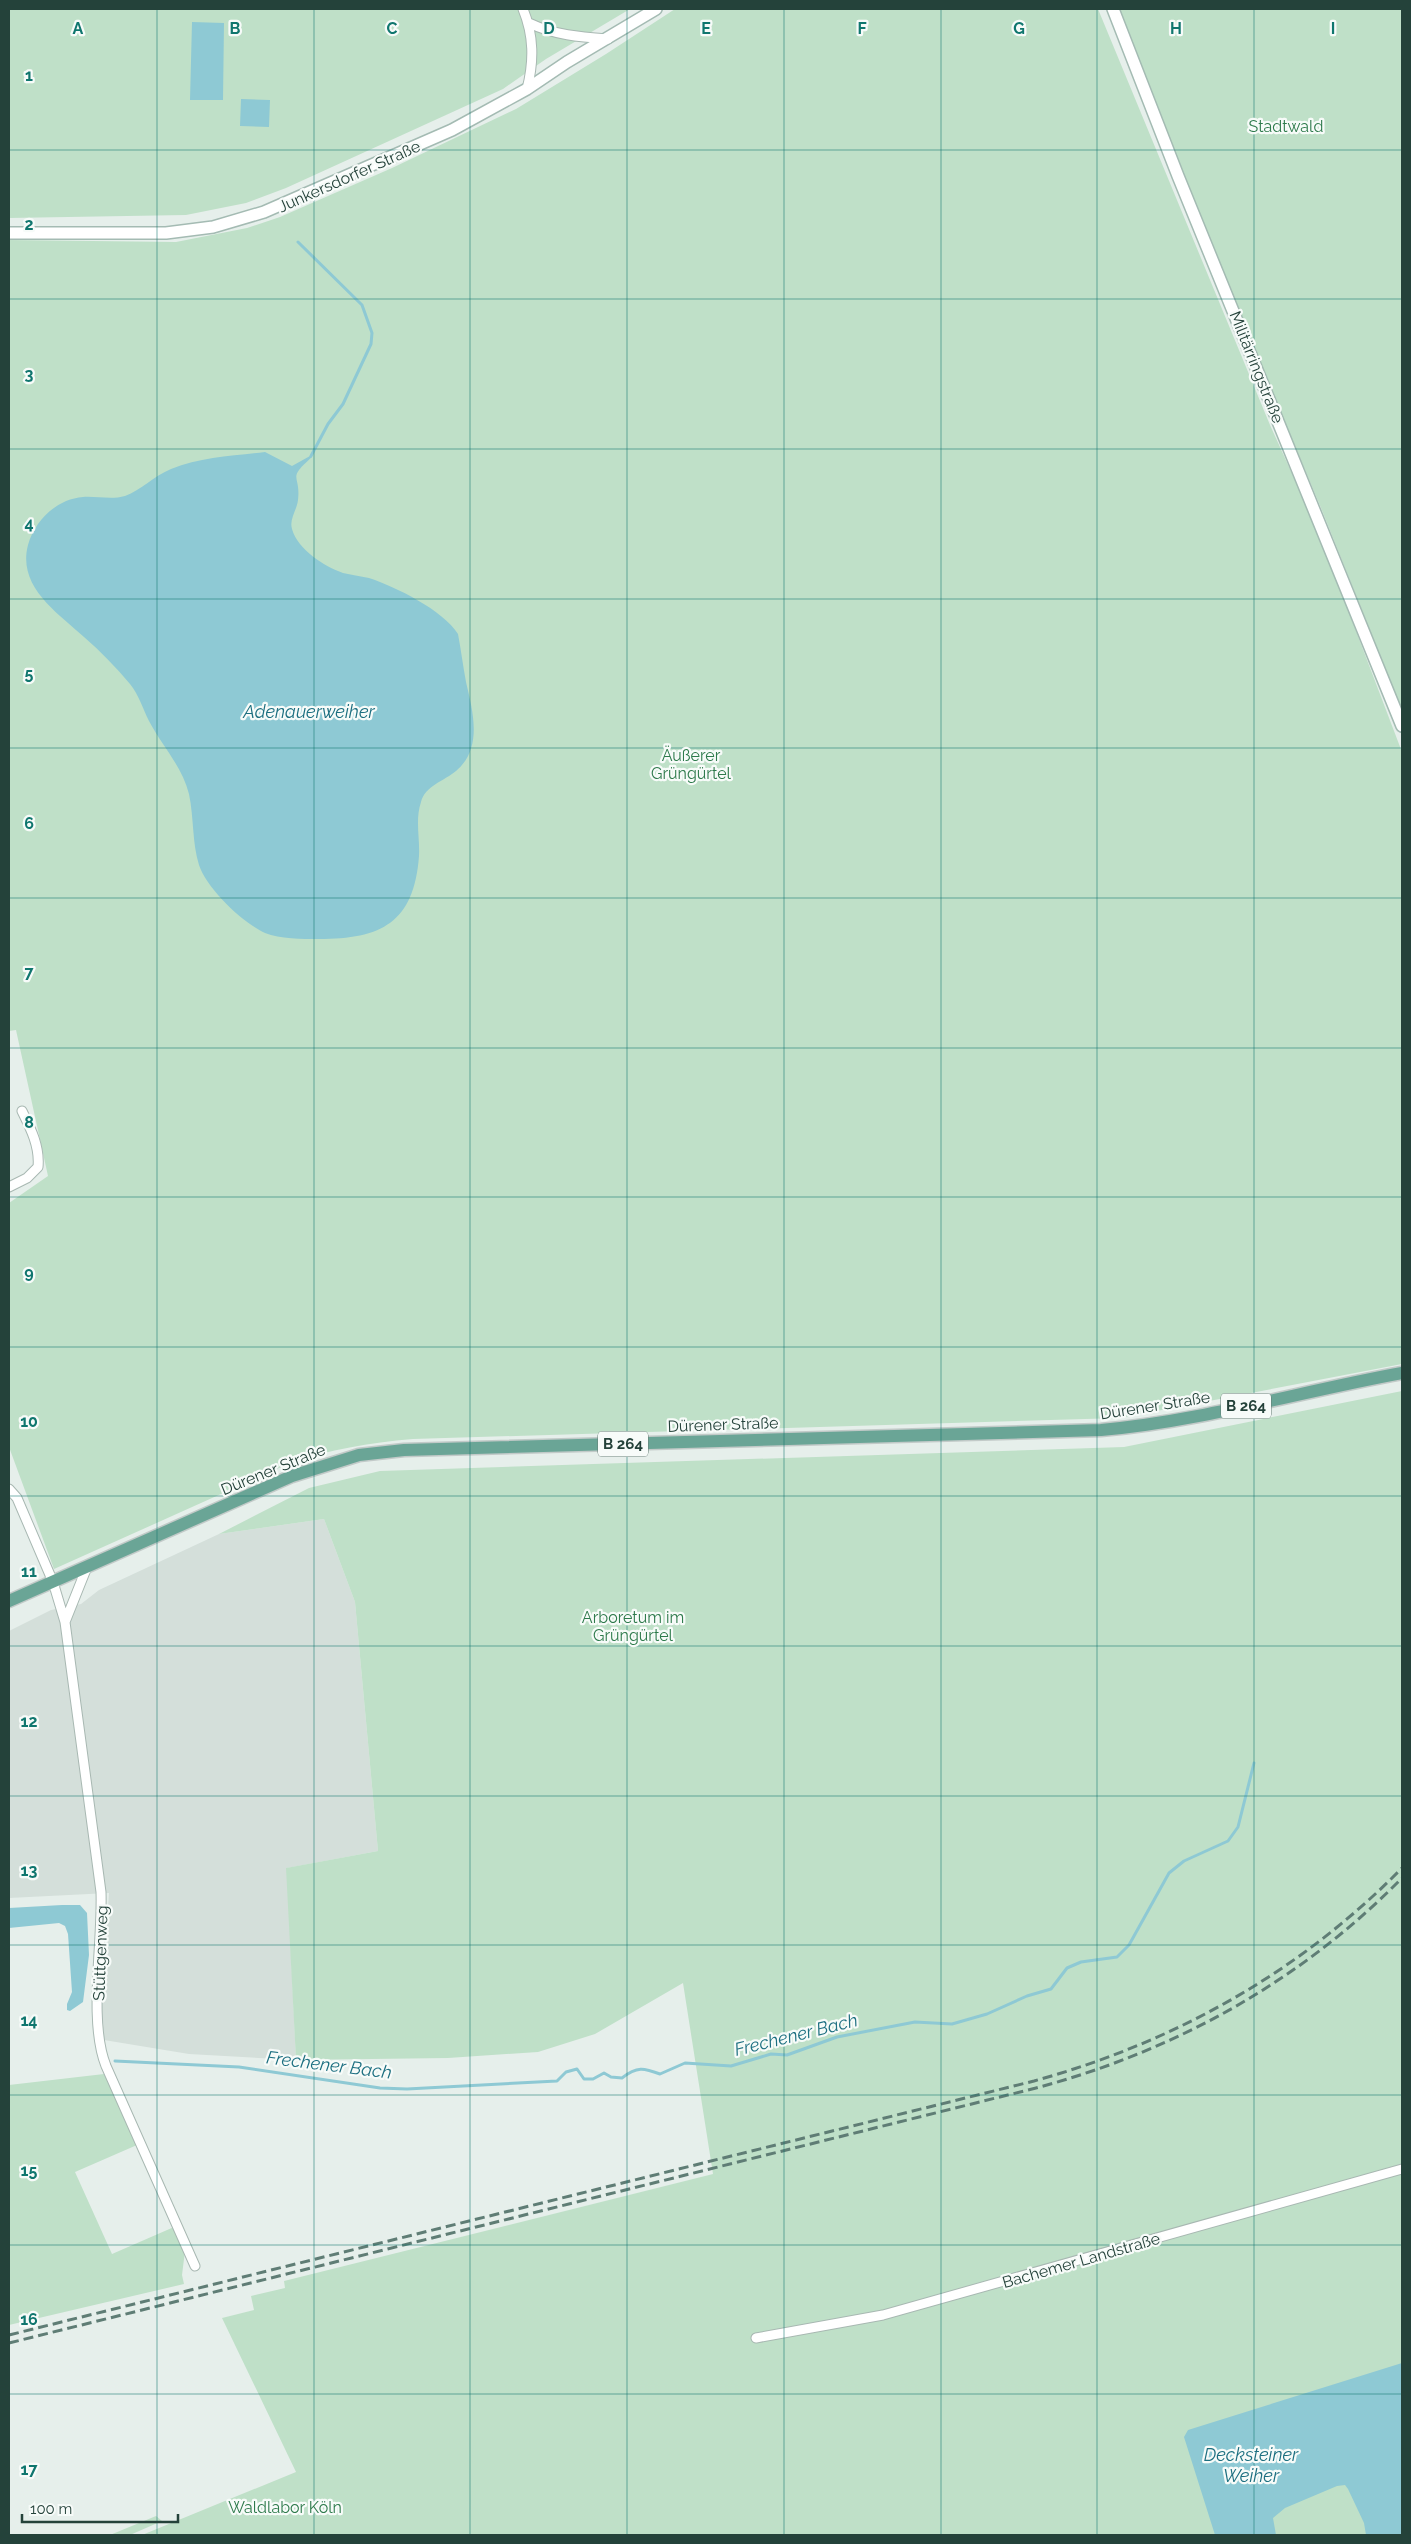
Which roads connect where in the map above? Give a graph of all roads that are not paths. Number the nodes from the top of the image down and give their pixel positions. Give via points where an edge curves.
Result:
1 (523, 9) edge
2 (656, 9) edge
3 (1113, 9) edge
4 (529, 23) junction
5 (608, 39) junction
6 (526, 89) junction
7 (9, 232) edge
8 (1402, 726) edge
9 (22, 1111) dead end
10 (9, 1186) edge
11 (1402, 1373) edge
12 (9, 1489) edge
13 (88, 1567) junction
14 (53, 1582) junction
15 (9, 1601) edge
16 (65, 1622) junction
17 (1402, 2169) edge
18 (195, 2266) dead end
19 (756, 2338) dead end

1 - 4 street
2 - 5 main road, Junkersdorfer Straße
3 - 8 main road, Militärringstraße
4 - 5 street via 556,33
4 - 6 street via 533,53
5 - 6 main road, Junkersdorfer Straße
6 - 7 main road, Junkersdorfer Straße via 452,130 285,205 238,221 166,233
9 - 10 street via 32,1131 38,1167 27,1178
11 - 13 main road, Dürener Straße / B 264 via 1171,1421 1101,1430 404,1450 359,1455 292,1476
12 - 14 street, Stüttgenweg via 17,1498
13 - 14 main road, Dürener Straße / B 264
13 - 16 street
14 - 15 main road, Dürener Straße / B 264
14 - 16 street, Stüttgenweg
16 - 18 street, Stüttgenweg via 102,1892 97,2021 105,2064
17 - 19 street, Bachemer Landstraße via 883,2315

